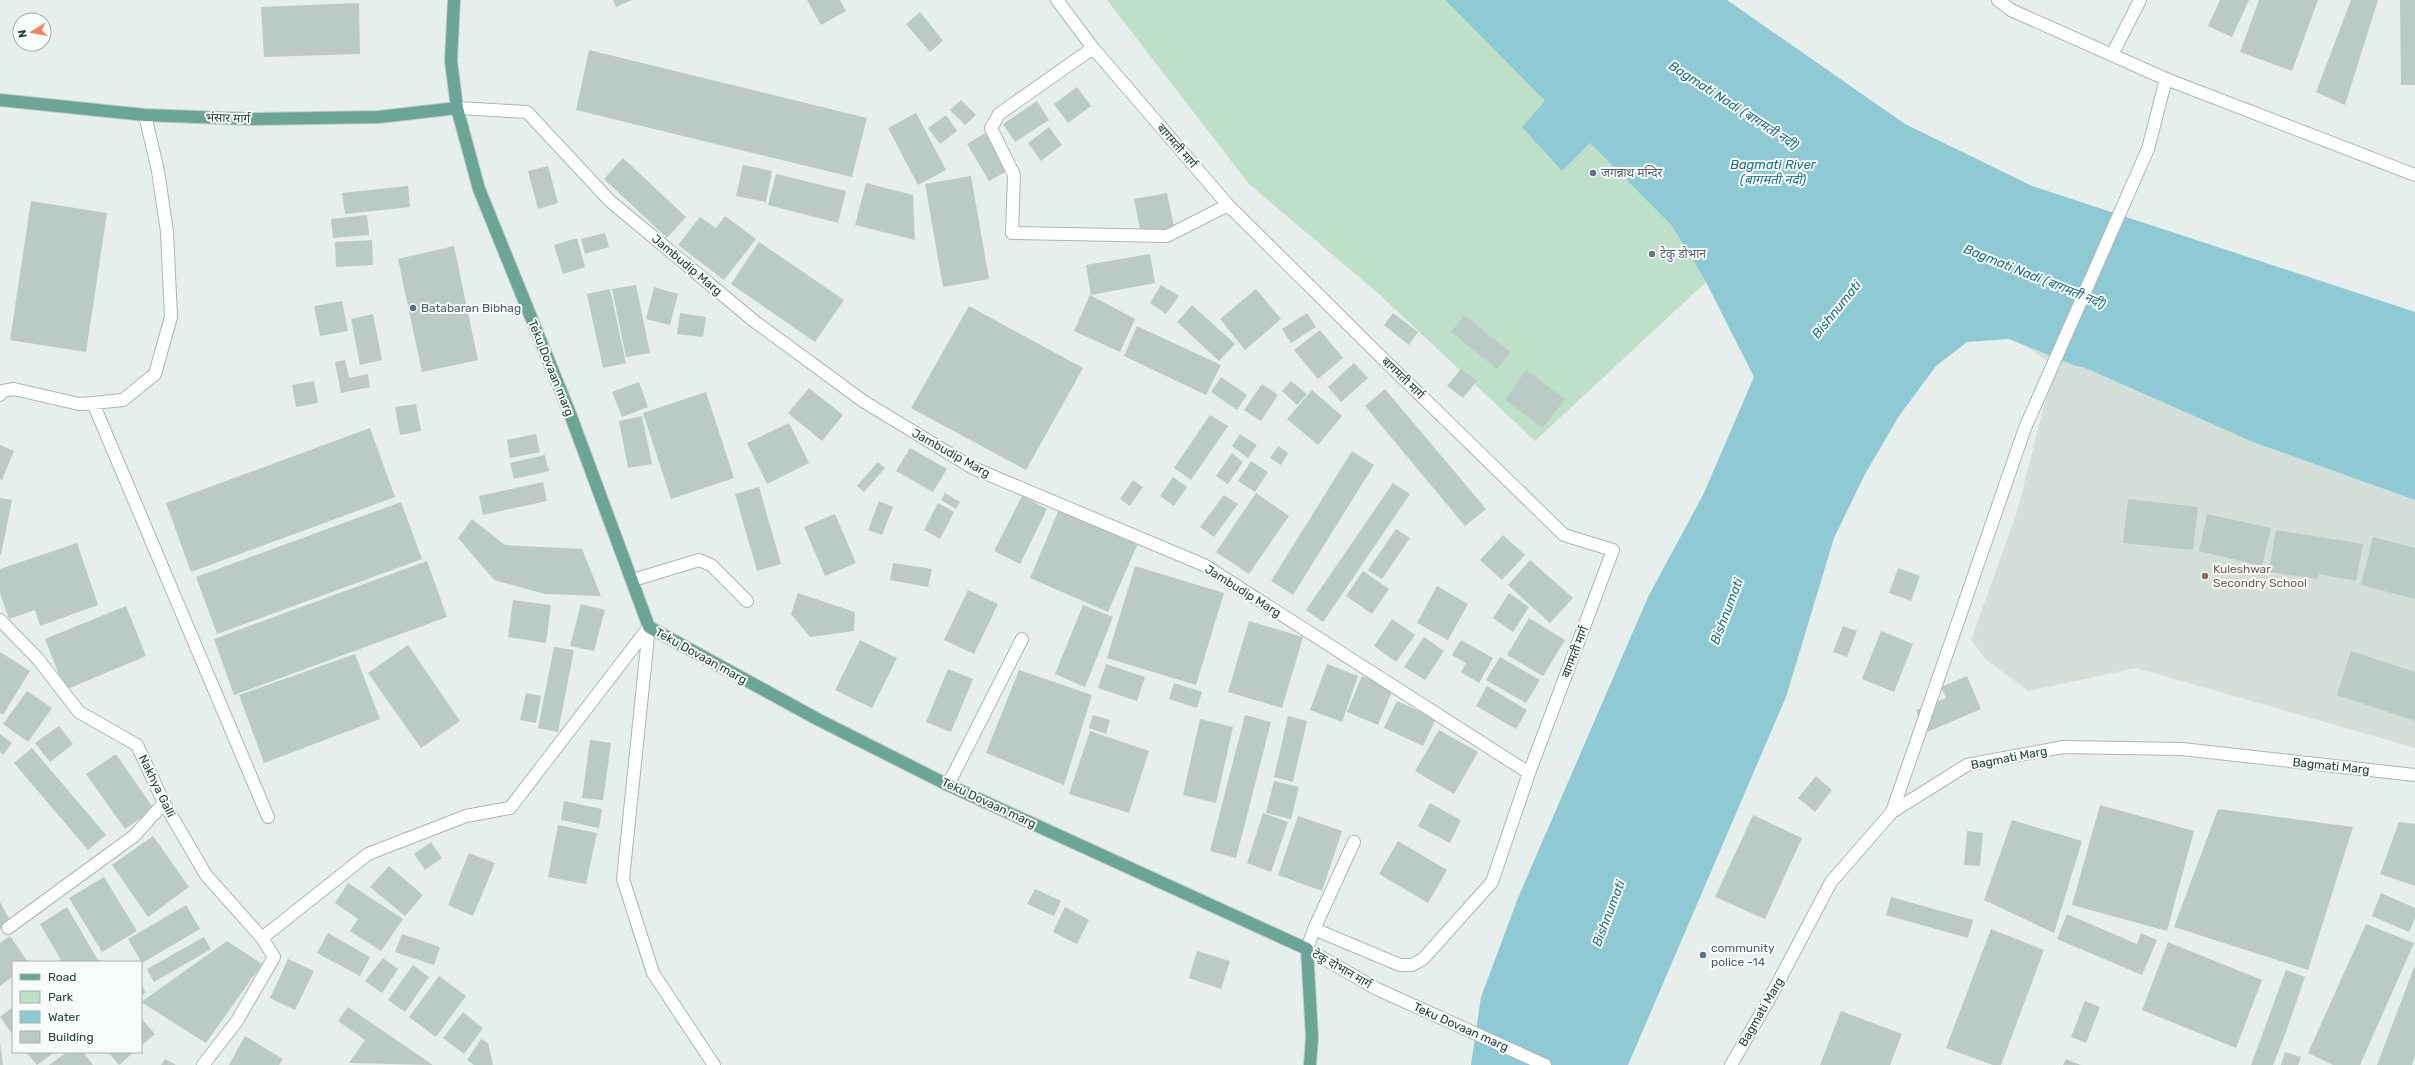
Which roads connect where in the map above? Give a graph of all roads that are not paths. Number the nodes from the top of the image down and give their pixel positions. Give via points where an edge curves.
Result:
1 (454, 0) edge
2 (1057, 0) edge
3 (1998, 0) edge
4 (2140, 0) edge
5 (1093, 48) junction
6 (2112, 55) junction
7 (2166, 79) junction
8 (0, 100) edge
9 (457, 108) junction
10 (145, 115) junction
11 (2415, 175) edge
12 (1228, 205) junction
13 (0, 395) edge
14 (93, 403) junction
15 (633, 580) junction
16 (747, 601) dead end
17 (0, 620) edge
18 (649, 627) junction
19 (1022, 639) dead end
20 (1529, 773) junction
21 (2415, 775) edge
22 (948, 785) junction
23 (164, 803) junction
24 (1892, 812) junction
25 (268, 817) dead end
26 (1354, 842) dead end
27 (8, 928) dead end
28 (1314, 929) junction
29 (262, 938) junction
30 (1307, 949) junction
31 (1377, 990) joint
32 (203, 1065) edge
33 (714, 1065) edge
34 (1310, 1065) edge
35 (1545, 1065) edge
36 (1731, 1065) edge

1 - 9 main road, Teku Dovaan marg via 451,61
2 - 5 street, बागमती मार्ग
3 - 6 street via 2011,10
4 - 6 street
5 - 12 street, बागमती मार्ग
5 - 12 street via 999,114 991,128 1014,175 1012,233 1166,236
6 - 7 street
7 - 11 street
7 - 24 street via 2148,149 2025,428
8 - 10 main road, भंसार मार्ग
9 - 10 main road, भंसार मार्ग via 379,117 250,119
9 - 15 main road, Teku Dovaan marg via 479,189 569,411
9 - 20 street, Jambudip Marg via 526,112 610,200 754,322 863,402 973,468 1204,566
10 - 14 street via 158,170 167,232 171,317 154,374 123,400
12 - 20 street, बागमती मार्ग via 1564,535 1613,550
13 - 14 street via 3,391 14,389 79,404
14 - 25 street
15 - 16 street via 699,560 711,565
15 - 18 main road, Teku Dovaan marg
17 - 23 street, Nakhya Galli via 38,659 79,712 137,745
18 - 22 main road, Teku Dovaan marg via 819,720
18 - 29 street via 510,808 466,816 368,854
18 - 33 street via 623,879 653,972
19 - 22 street
20 - 28 street via 1492,882 1423,959 1412,965 1400,964
21 - 24 street, Bagmati Marg via 2182,749 2063,747 1967,765
22 - 30 main road, Teku Dovaan marg
23 - 27 street via 134,836
23 - 29 street, Nakhya Galli via 206,875
24 - 36 street, Bagmati Marg via 1831,882
26 - 28 street
28 - 30 street
29 - 32 street, Nakhya Galli via 274,957 237,1021
30 - 31 street, टेकु दोभान मार्ग
30 - 34 main road via 1312,1037
31 - 35 street, Teku Dovaan marg

